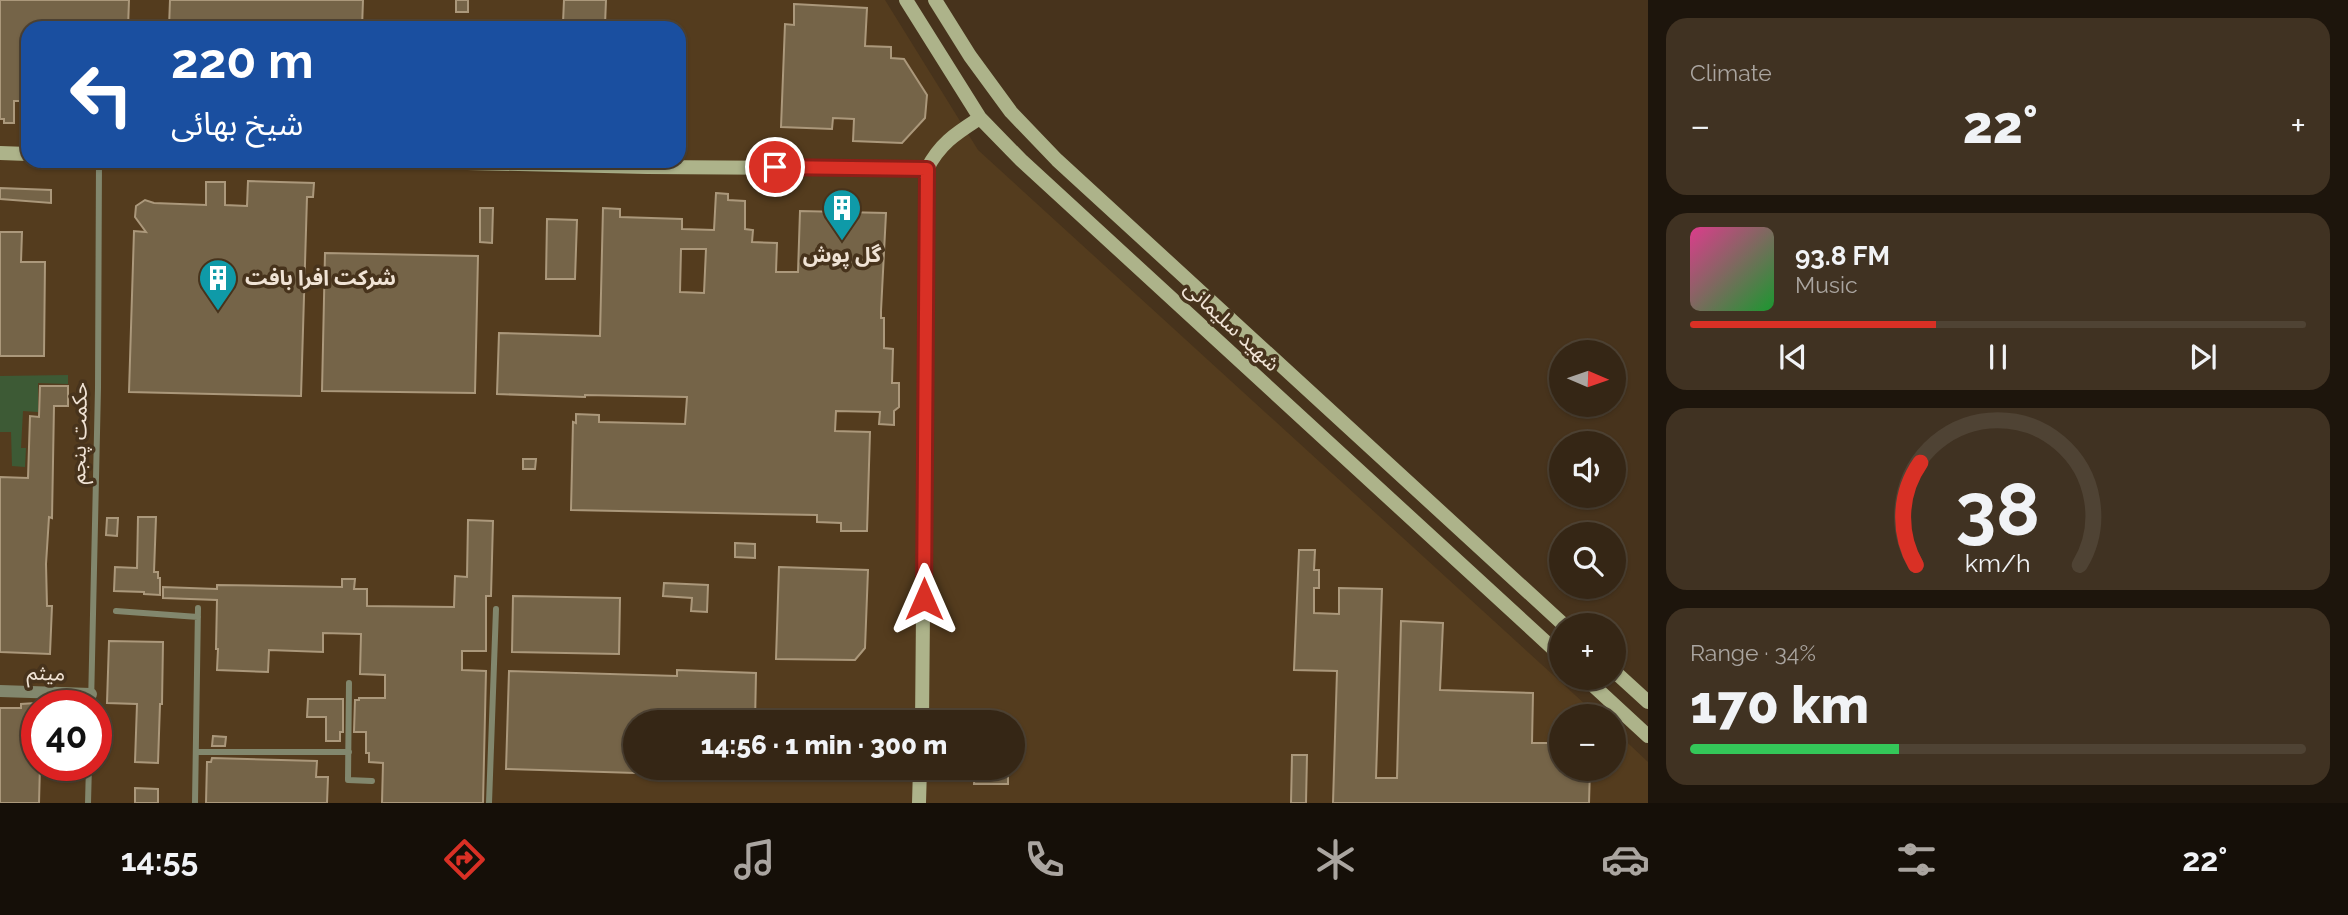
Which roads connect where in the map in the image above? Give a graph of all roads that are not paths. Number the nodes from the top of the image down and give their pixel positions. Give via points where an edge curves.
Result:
1 (906, 0) edge
2 (935, 0) edge
3 (980, 118) junction
4 (0, 153) edge
5 (21, 153) edge
6 (686, 167) edge
7 (99, 168) edge
8 (927, 169) junction
9 (198, 608) dead end
10 (496, 609) dead end
11 (116, 611) dead end
12 (1550, 613) edge
13 (198, 617) junction
14 (1549, 645) edge
15 (1626, 682) edge
16 (349, 683) dead end
17 (91, 690) edge
18 (1598, 690) edge
19 (0, 691) edge
20 (21, 693) edge
21 (1648, 702) edge
22 (922, 710) edge
23 (1648, 736) edge
24 (196, 752) junction
25 (349, 752) junction
26 (372, 780) dead end
27 (920, 780) edge
28 (89, 781) edge
29 (88, 803) edge
30 (195, 803) edge
31 (489, 803) edge
32 (919, 803) edge

1 - 3 main road, شهید سلیمانی
2 - 12 main road, شهید سلیمانی via 1011,112 1057,160
3 - 8 main road via 935,152
3 - 14 main road, شهید سلیمانی
4 - 5 main road
6 - 8 main road
7 - 17 lane, حکمت پنجم
8 - 22 main road
9 - 13 lane
10 - 31 lane
11 - 13 lane
13 - 24 lane
15 - 21 main road
16 - 25 lane
18 - 23 main road
19 - 20 street, میثم
24 - 25 lane
24 - 30 lane
25 - 26 lane via 348,780
27 - 32 main road
28 - 29 lane

